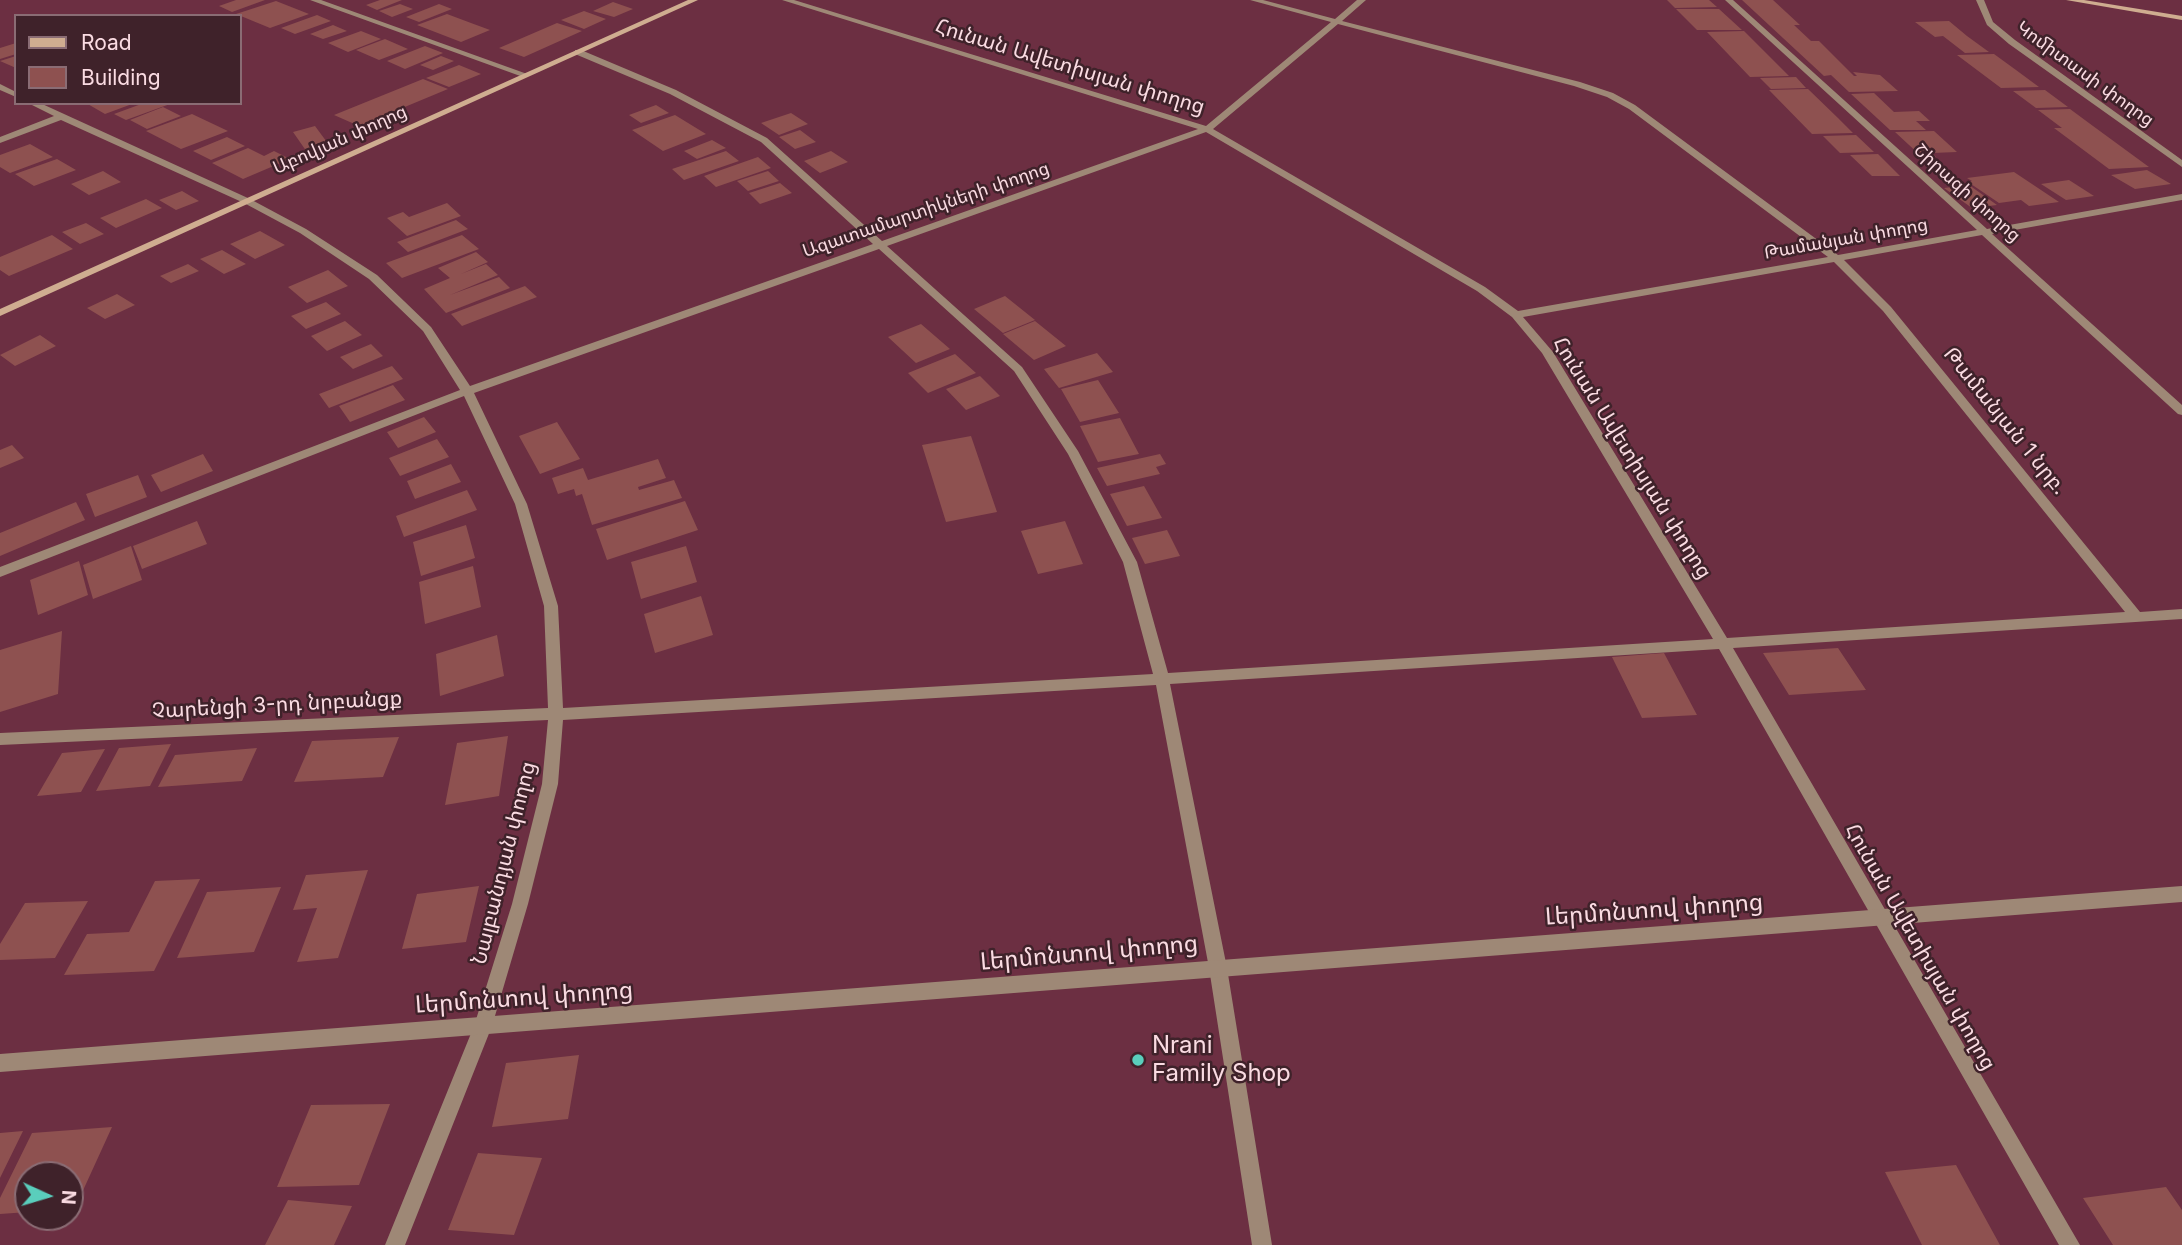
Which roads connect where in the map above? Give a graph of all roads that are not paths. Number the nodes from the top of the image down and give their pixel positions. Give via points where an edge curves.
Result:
1 (314, 0) edge
2 (694, 0) edge
3 (786, 0) edge
4 (1254, 0) edge
5 (1362, 0) edge
6 (1730, 0) edge
7 (1980, 0) edge
8 (2070, 0) edge
9 (2182, 18) edge
10 (1336, 20) junction
11 (578, 52) junction
12 (526, 75) junction
13 (36, 105) edge
14 (60, 117) junction
15 (1207, 129) junction
16 (0, 140) edge
17 (2182, 164) edge
18 (2182, 197) edge
19 (247, 201) junction
20 (1985, 231) junction
21 (880, 243) junction
22 (1836, 258) junction
23 (0, 313) edge
24 (1516, 315) junction
25 (467, 391) junction
26 (2182, 411) edge
27 (0, 572) edge
28 (2182, 614) edge
29 (2136, 616) junction
30 (1722, 642) junction
31 (1162, 679) junction
32 (556, 714) junction
33 (0, 739) edge
34 (2182, 894) edge
35 (1881, 918) junction
36 (1218, 968) junction
37 (483, 1026) junction
38 (0, 1063) edge
39 (395, 1245) edge
40 (1262, 1245) edge
41 (2070, 1245) edge

1 - 12 street
2 - 11 main road, Աբովյան փողոց
3 - 15 street, Հունան Ավետիսյան փողոց
4 - 10 street, Թամանյան 1 նրբ.
5 - 10 street, Ազատամարտիկների փողոց
6 - 20 street, Շիրազի փողոց
7 - 17 street, Կոմիտասի փողոց via 1990,23 2012,42
8 - 9 main road
10 - 15 street, Ազատամարտիկների փողոց
10 - 22 street, Թամանյան 1 նրբ. via 1610,95
11 - 12 main road, Աբովյան փողոց
11 - 21 street via 676,91 764,140
12 - 19 main road, Աբովյան փողոց
13 - 14 street, Նալբանդյան փողոց
14 - 16 street
14 - 19 street, Նալբանդյան փողոց
15 - 21 street, Ազատամարտիկների փողոց
15 - 24 street, Հունան Ավետիսյան փողոց via 1481,289
18 - 20 street, Թամանյան փողոց
19 - 23 main road, Աբովյան փողոց
19 - 25 street, Նալբանդյան փողոց via 373,277 427,329
20 - 22 street, Թամանյան փողոց
20 - 26 street, Շիրազի փողոց
21 - 25 street, Ազատամարտիկների փողոց
21 - 31 street via 1018,369 1074,454 1130,562
22 - 24 street, Թամանյան փողոց
22 - 29 street, Թամանյան 1 նրբ. via 1887,309
24 - 30 street, Հունան Ավետիսյան փողոց via 1547,352
25 - 27 street, Ազատամարտիկների փողոց
25 - 32 street, Նալբանդյան փողոց via 521,504 551,606
28 - 29 street
29 - 30 street
30 - 31 street, Չարենցի 3-րդ նրբանցք
30 - 35 street, Հունան Ավետիսյան փողոց
31 - 32 street, Չարենցի 3-րդ նրբանցք
31 - 36 street
32 - 33 street, Չարենցի 3-րդ նրբանցք
32 - 37 street, Նալբանդյան փողոց via 550,784
34 - 35 street, Լերմոնտով փողոց
35 - 36 street, Լերմոնտով փողոց
35 - 41 street, Հունան Ավետիսյան փողոց
36 - 37 street, Լերմոնտով փողոց
36 - 40 street
37 - 38 street, Լերմոնտով փողոց
37 - 39 street, Նալբանդյան փողոց

